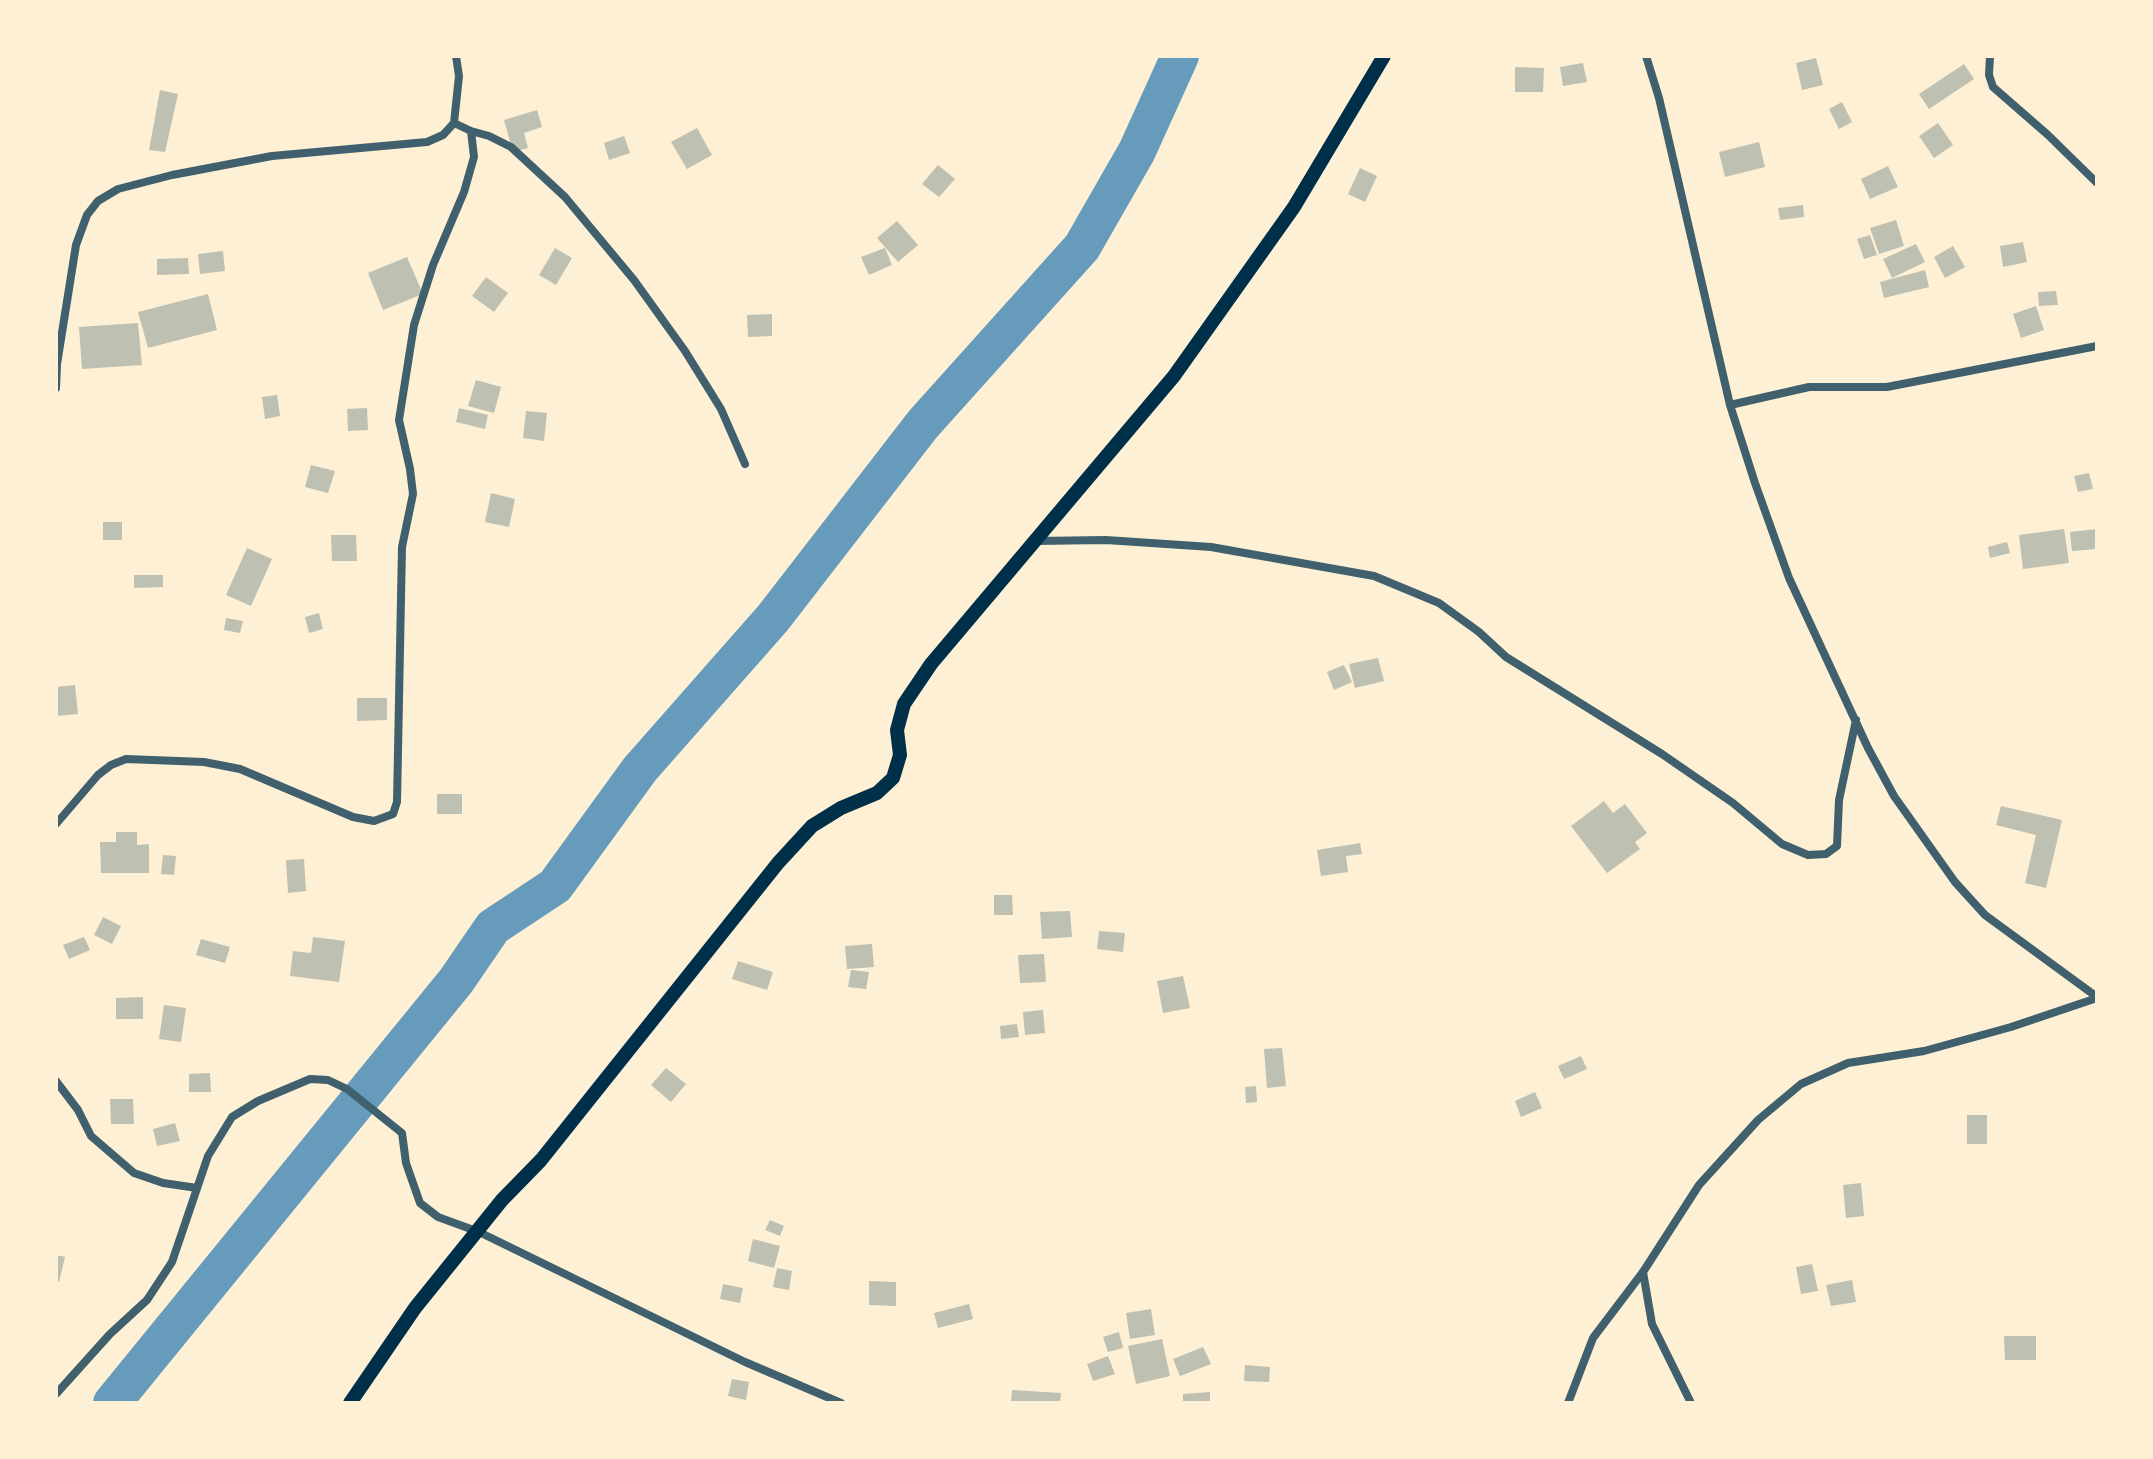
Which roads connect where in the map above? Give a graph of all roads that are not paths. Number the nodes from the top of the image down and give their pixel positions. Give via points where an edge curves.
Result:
1 (456, 56) edge
2 (1384, 56) edge
3 (1646, 56) edge
4 (1990, 56) edge
5 (454, 123) junction
6 (471, 131) junction
7 (2097, 183) edge
8 (2097, 346) edge
9 (56, 388) edge
10 (1730, 405) junction
11 (745, 464) dead end
12 (1034, 541) junction
13 (1856, 719) junction
14 (56, 824) edge
15 (2097, 998) edge
16 (56, 1081) edge
17 (197, 1188) junction
18 (479, 1232) junction
19 (1643, 1272) junction
20 (56, 1394) edge
21 (350, 1403) edge
22 (841, 1403) edge
23 (1568, 1403) edge
24 (1691, 1403) edge

1 - 5 street
2 - 12 main road via 1294,207 1174,376
3 - 10 street
4 - 7 street via 1993,87
5 - 6 street
5 - 9 street via 427,142 272,156 172,175 118,189 98,201 76,245
6 - 11 street via 511,147 565,197 624,268 721,409
6 - 14 street via 474,157 414,325 399,420 413,494 400,578 393,814 374,821 353,817 216,764 126,759 98,775
8 - 10 street via 1887,387 1809,387
10 - 13 street via 1789,578
12 - 13 street via 1211,547 1374,576 1439,603 1506,657 1662,754 1782,844 1808,855 1826,854 1837,846 1839,800
12 - 18 main road via 904,704 893,778 877,793 812,826 778,863
13 - 15 street via 1894,796 1955,882 1985,915
15 - 19 street via 1924,1051 1848,1063 1801,1084 1758,1120 1699,1185
16 - 17 street via 91,1136 134,1173
17 - 18 street via 208,1156 232,1117 310,1079 328,1080 402,1133 420,1203 438,1217
17 - 20 street via 172,1262 147,1300
18 - 21 main road via 415,1308
18 - 22 street
19 - 23 street via 1593,1338
19 - 24 street via 1652,1324

